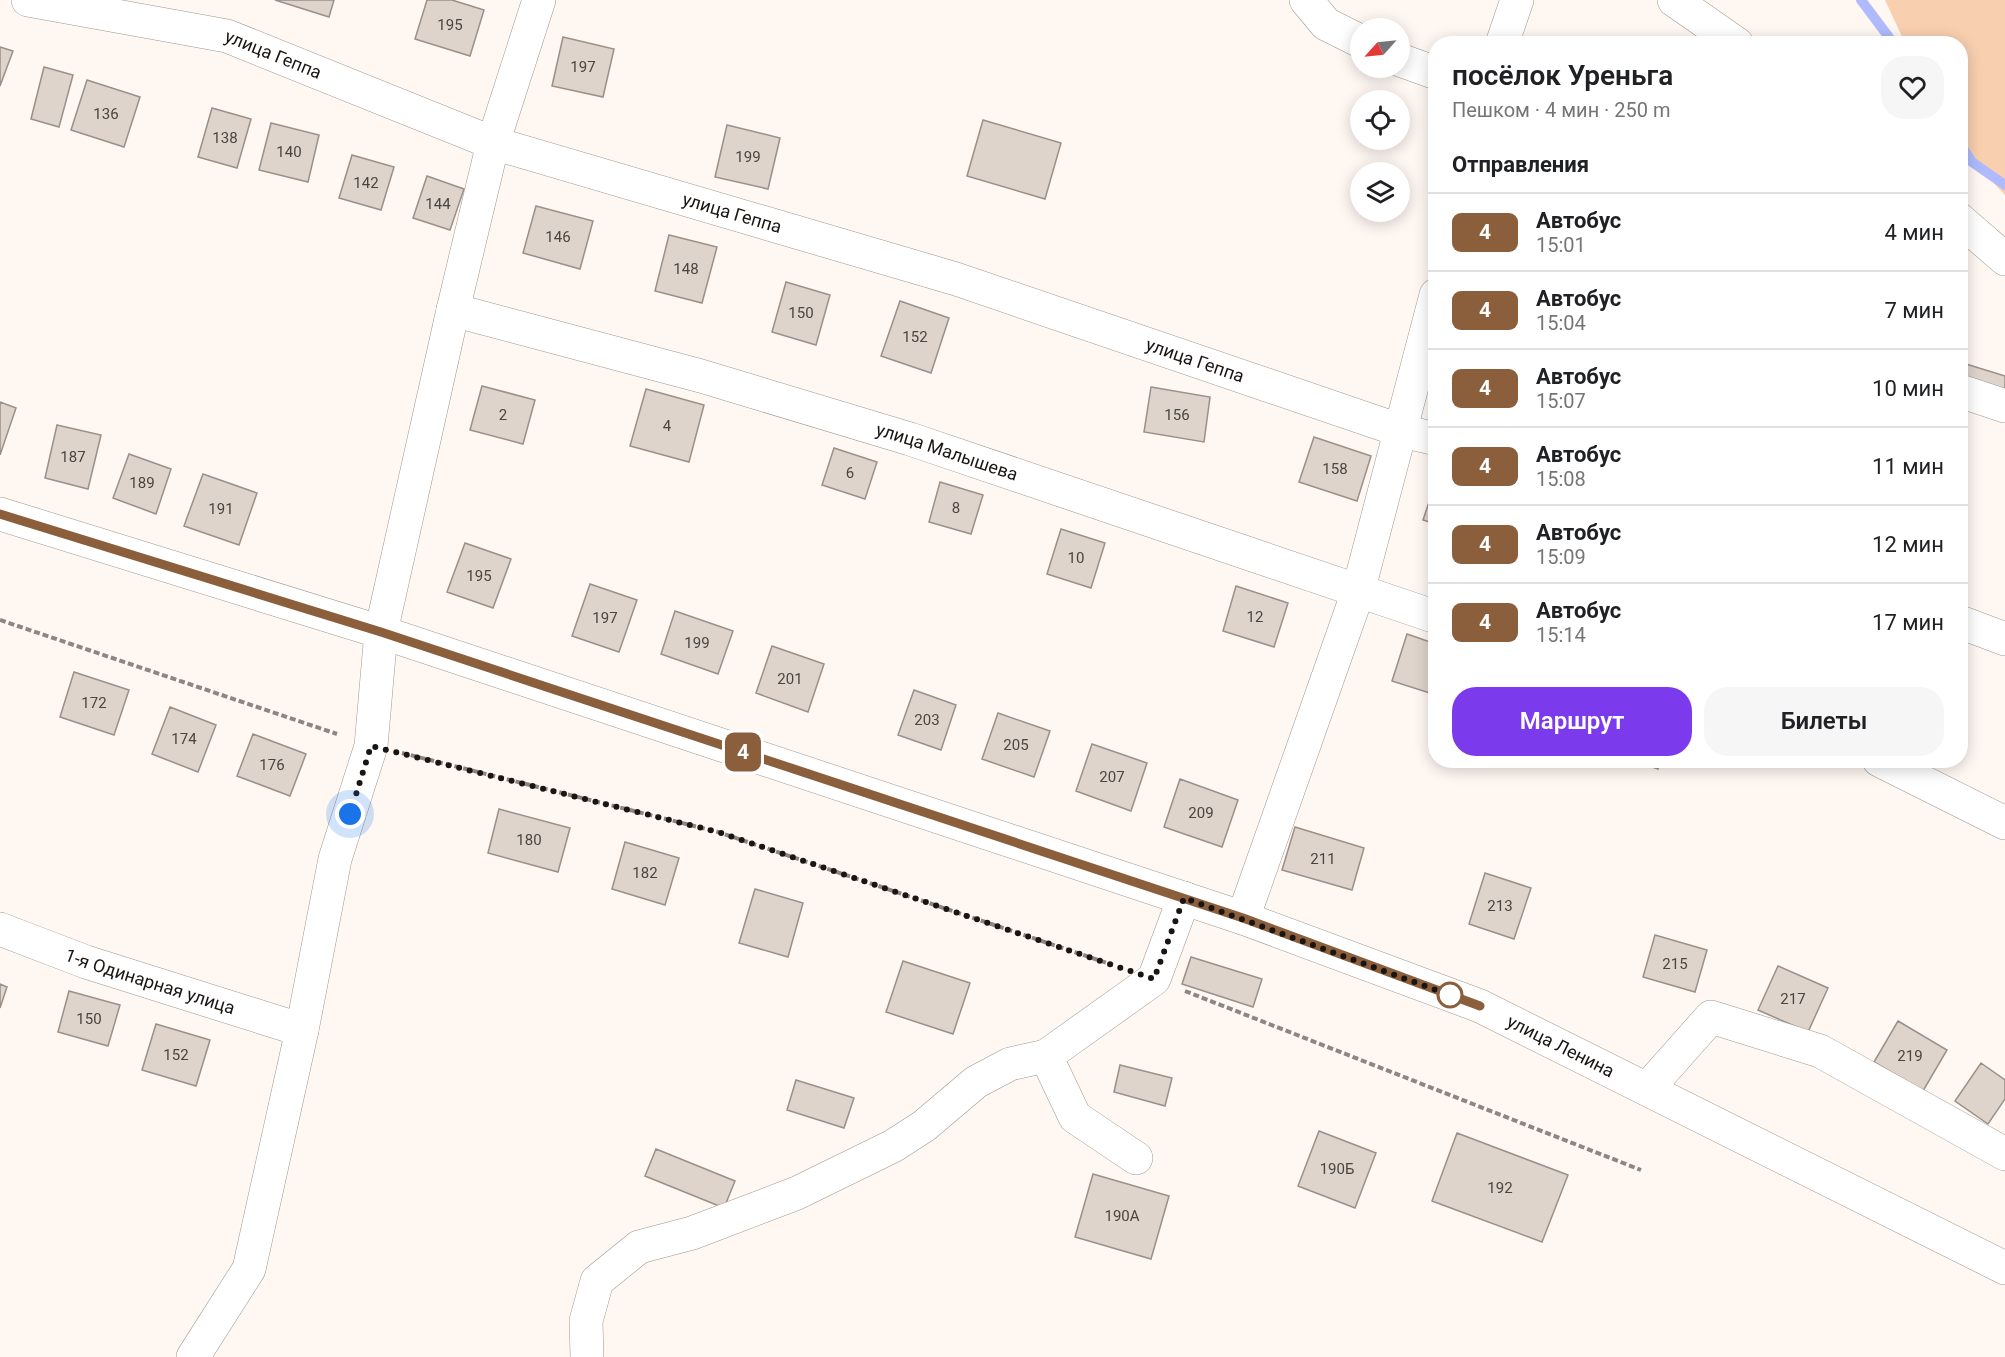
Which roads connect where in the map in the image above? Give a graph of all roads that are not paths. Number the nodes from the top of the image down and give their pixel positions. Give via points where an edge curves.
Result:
1 (28, 0) edge
2 (539, 0) edge
3 (1306, 0) edge
4 (1517, 0) edge
5 (1674, 0) edge
6 (1350, 36) edge
7 (1505, 36) edge
8 (1726, 36) edge
9 (1410, 64) edge
10 (1428, 70) edge
11 (493, 142) junction
12 (1968, 227) edge
13 (2005, 259) edge
14 (453, 310) junction
15 (1428, 327) edge
16 (1968, 394) edge
17 (2005, 406) edge
18 (1402, 431) junction
19 (1428, 437) edge
20 (0, 514) edge
21 (1359, 592) junction
22 (1428, 614) edge
23 (1968, 625) edge
24 (381, 632) junction
25 (2005, 639) edge
26 (1895, 768) edge
27 (2005, 823) edge
28 (1184, 898) junction
29 (1243, 918) junction
30 (0, 929) edge
31 (302, 1030) junction
32 (1046, 1056) junction
33 (1647, 1089) junction
34 (2005, 1154) edge
35 (1136, 1158) dead end
36 (2005, 1268) edge
37 (193, 1357) edge
38 (587, 1357) edge

1 - 11 street, улица Геппа via 227,36
2 - 11 street
3 - 6 street via 1326,24
4 - 7 street
5 - 8 street
9 - 10 street
11 - 14 street
11 - 18 street, улица Геппа via 956,279
12 - 13 street
14 - 21 street, улица Малышева via 701,376 910,439
14 - 24 street
15 - 18 street
16 - 17 street
18 - 19 street, улица Геппа
18 - 21 street
20 - 24 street, улица Ленина
21 - 22 street, улица Малышева
21 - 29 street
23 - 25 street
24 - 28 street, улица Ленина
24 - 31 street via 371,746 335,859
26 - 27 street
28 - 29 street, улица Ленина
28 - 32 street via 1154,979
29 - 33 street, улица Ленина via 1480,1006
30 - 31 street, 1-я Одинарная улица via 86,962
31 - 37 street via 249,1269
32 - 35 street via 1075,1117
32 - 38 street via 1010,1064 976,1082 924,1126 893,1146 797,1193 692,1233 639,1247 597,1281 586,1322
33 - 34 street via 1711,1017 1820,1051
33 - 36 street, улица Ленина

